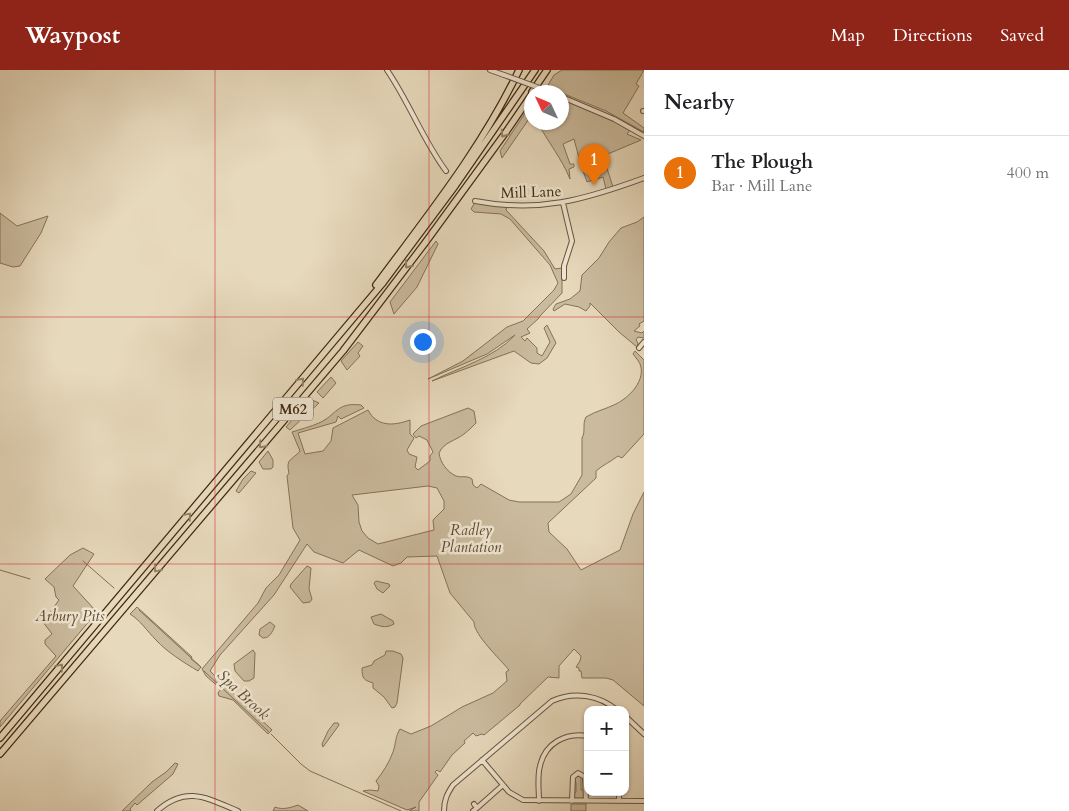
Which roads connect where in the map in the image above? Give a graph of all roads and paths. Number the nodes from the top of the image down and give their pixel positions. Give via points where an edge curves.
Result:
1 (387, 70) edge
2 (490, 70) edge
3 (519, 70) edge
4 (535, 70) edge
5 (547, 70) edge
6 (531, 85) edge
7 (537, 85) edge
8 (569, 99) edge
9 (524, 104) edge
10 (644, 136) edge
11 (446, 171) dead end
12 (644, 178) edge
13 (475, 201) dead end
14 (563, 203) junction
15 (564, 278) dead end
16 (335, 341) junction
17 (638, 341) dead end
18 (642, 345) edge
19 (612, 706) edge
20 (38, 710) junction
21 (629, 720) edge
22 (644, 734) edge
23 (584, 736) edge
24 (0, 737) edge
25 (0, 754) edge
26 (0, 758) edge
27 (482, 760) junction
28 (503, 786) junction
29 (619, 796) edge
30 (539, 801) junction
31 (572, 801) junction
32 (586, 801) junction
33 (619, 801) junction
34 (644, 801) edge
35 (474, 808) edge
36 (158, 811) edge
37 (238, 811) edge
38 (444, 811) edge

1 - 11 street
2 - 6 street, bridge
3 - 16 highway via 470,155
4 - 16 highway, M62 via 423,230
5 - 7 highway, M62
8 - 10 street
9 -> 20 highway, M62 via 343,351
12 - 14 street, Mill Lane
13 - 14 street, Mill Lane via 519,206
14 - 15 street via 572,241 564,266
24 -> 16 highway, M62
17 - 18 street
19 - 27 street via 595,697 555,700
20 - 25 highway, M62
20 - 26 highway
21 - 22 street
23 - 30 street via 565,737 547,750 539,768
27 - 28 street
27 - 38 street via 446,794
28 - 30 street via 520,799
28 - 35 street
29 - 33 street
30 - 31 street
31 - 32 street
31 - 32 street via 572,777 578,773 585,777
32 - 33 street
33 - 34 street
36 - 37 street via 173,799 189,795

